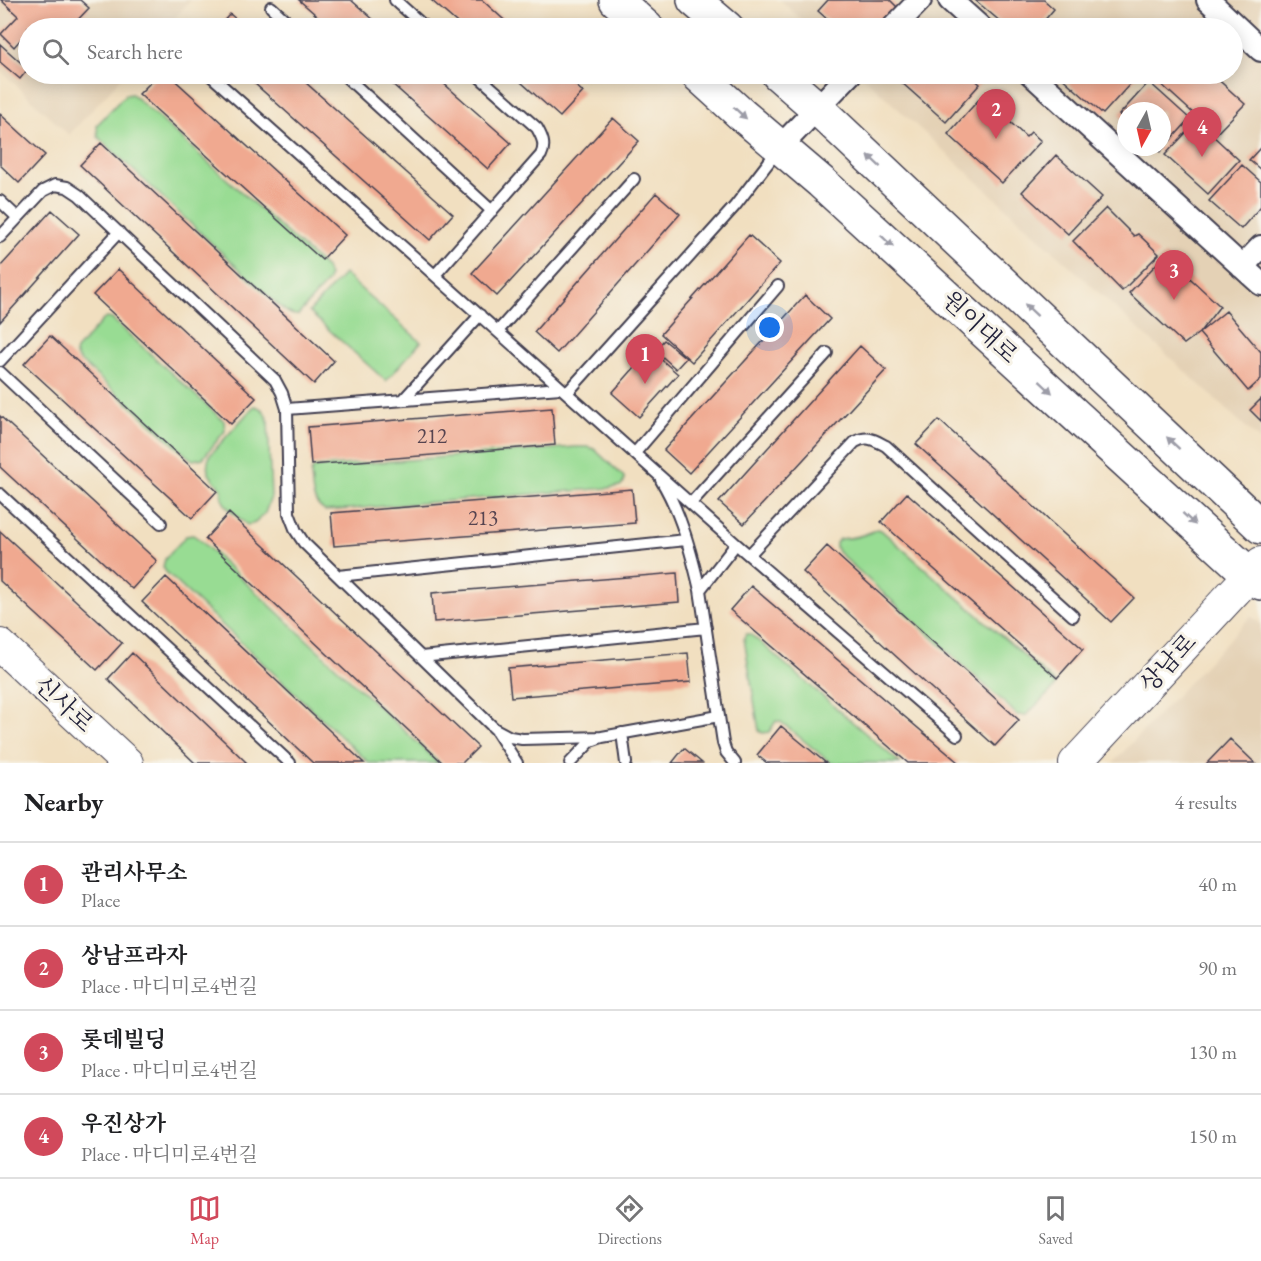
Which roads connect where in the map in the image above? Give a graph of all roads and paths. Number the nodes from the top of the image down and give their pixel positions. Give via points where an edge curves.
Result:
1 (394, 0) edge
2 (616, 0) edge
3 (694, 0) edge
4 (920, 0) edge
5 (950, 0) edge
6 (1208, 0) edge
7 (271, 7) dead end
8 (283, 18) edge
9 (415, 18) edge
10 (637, 18) edge
11 (715, 18) edge
12 (903, 18) edge
13 (970, 18) edge
14 (1227, 18) edge
15 (1243, 33) edge
16 (1261, 50) edge
17 (220, 84) edge
18 (354, 84) edge
19 (487, 84) edge
20 (708, 84) edge
21 (789, 84) edge
22 (840, 84) edge
23 (1041, 84) edge
24 (817, 108) junction
25 (780, 147) junction
26 (634, 179) dead end
27 (0, 201) edge
28 (492, 211) junction
29 (18, 218) junction
30 (119, 232) junction
31 (0, 237) edge
32 (1261, 247) edge
33 (1242, 267) junction
34 (435, 275) junction
35 (1261, 284) edge
36 (778, 286) dead end
37 (480, 315) junction
38 (498, 331) junction
39 (827, 353) dead end
40 (0, 361) edge
41 (0, 372) edge
42 (564, 390) junction
43 (403, 400) junction
44 (288, 410) junction
45 (635, 453) junction
46 (656, 472) junction
47 (0, 494) edge
48 (691, 503) junction
49 (161, 523) dead end
50 (1261, 527) edge
51 (686, 540) junction
52 (736, 544) junction
53 (749, 555) junction
54 (1257, 573) edge
55 (338, 576) junction
56 (700, 590) junction
57 (1073, 616) dead end
58 (706, 628) junction
59 (0, 645) edge
60 (421, 657) junction
61 (719, 716) junction
62 (495, 729) junction
63 (622, 734) junction
64 (957, 735) dead end
65 (602, 737) junction
66 (127, 763) edge
67 (290, 763) edge
68 (517, 763) edge
69 (570, 763) edge
70 (626, 763) edge
71 (735, 763) edge
72 (1075, 763) edge

1 - 9 lane
2 - 10 main road
3 - 11 main road
4 - 12 street
5 - 13 street
6 - 14 street
7 - 8 lane
15 - 16 street
17 - 34 lane
18 - 28 lane
19 - 28 lane via 537,128 544,148
20 -> 25 main road, 원이대로
21 - 24 main road, 원이대로
22 - 24 street
23 - 33 street
24 - 25 street
50 -> 24 main road, 원이대로
25 - 42 lane via 735,206
25 -> 54 main road, 원이대로
26 - 38 lane
27 - 29 lane
28 - 34 lane
29 - 30 lane via 43,191 55,185 79,195
29 - 31 lane
30 - 40 lane
30 - 44 lane via 275,380
32 - 33 street
33 - 35 street
34 - 37 lane
36 - 45 lane
37 - 38 lane
37 - 43 lane
38 - 42 lane
39 - 48 lane
41 - 49 lane
42 - 43 lane
42 - 45 lane
43 - 44 lane
44 - 55 lane via 289,513 304,543
45 - 46 lane
46 - 48 lane
46 - 51 lane via 675,506
47 - 67 lane
48 - 52 lane
51 - 55 lane
51 - 56 lane
52 - 53 lane
52 - 56 lane
53 - 57 lane via 855,442 873,439 886,446
53 - 64 lane
54 - 72 main road, 상남로
55 - 60 lane
56 - 58 lane
58 - 60 lane
58 - 61 lane
59 - 66 main road, 신사로
60 - 62 lane
61 - 63 lane
61 - 71 lane via 723,744
62 - 65 lane via 522,739
62 - 68 lane
63 - 65 lane
63 - 70 lane
65 - 69 lane via 591,741

